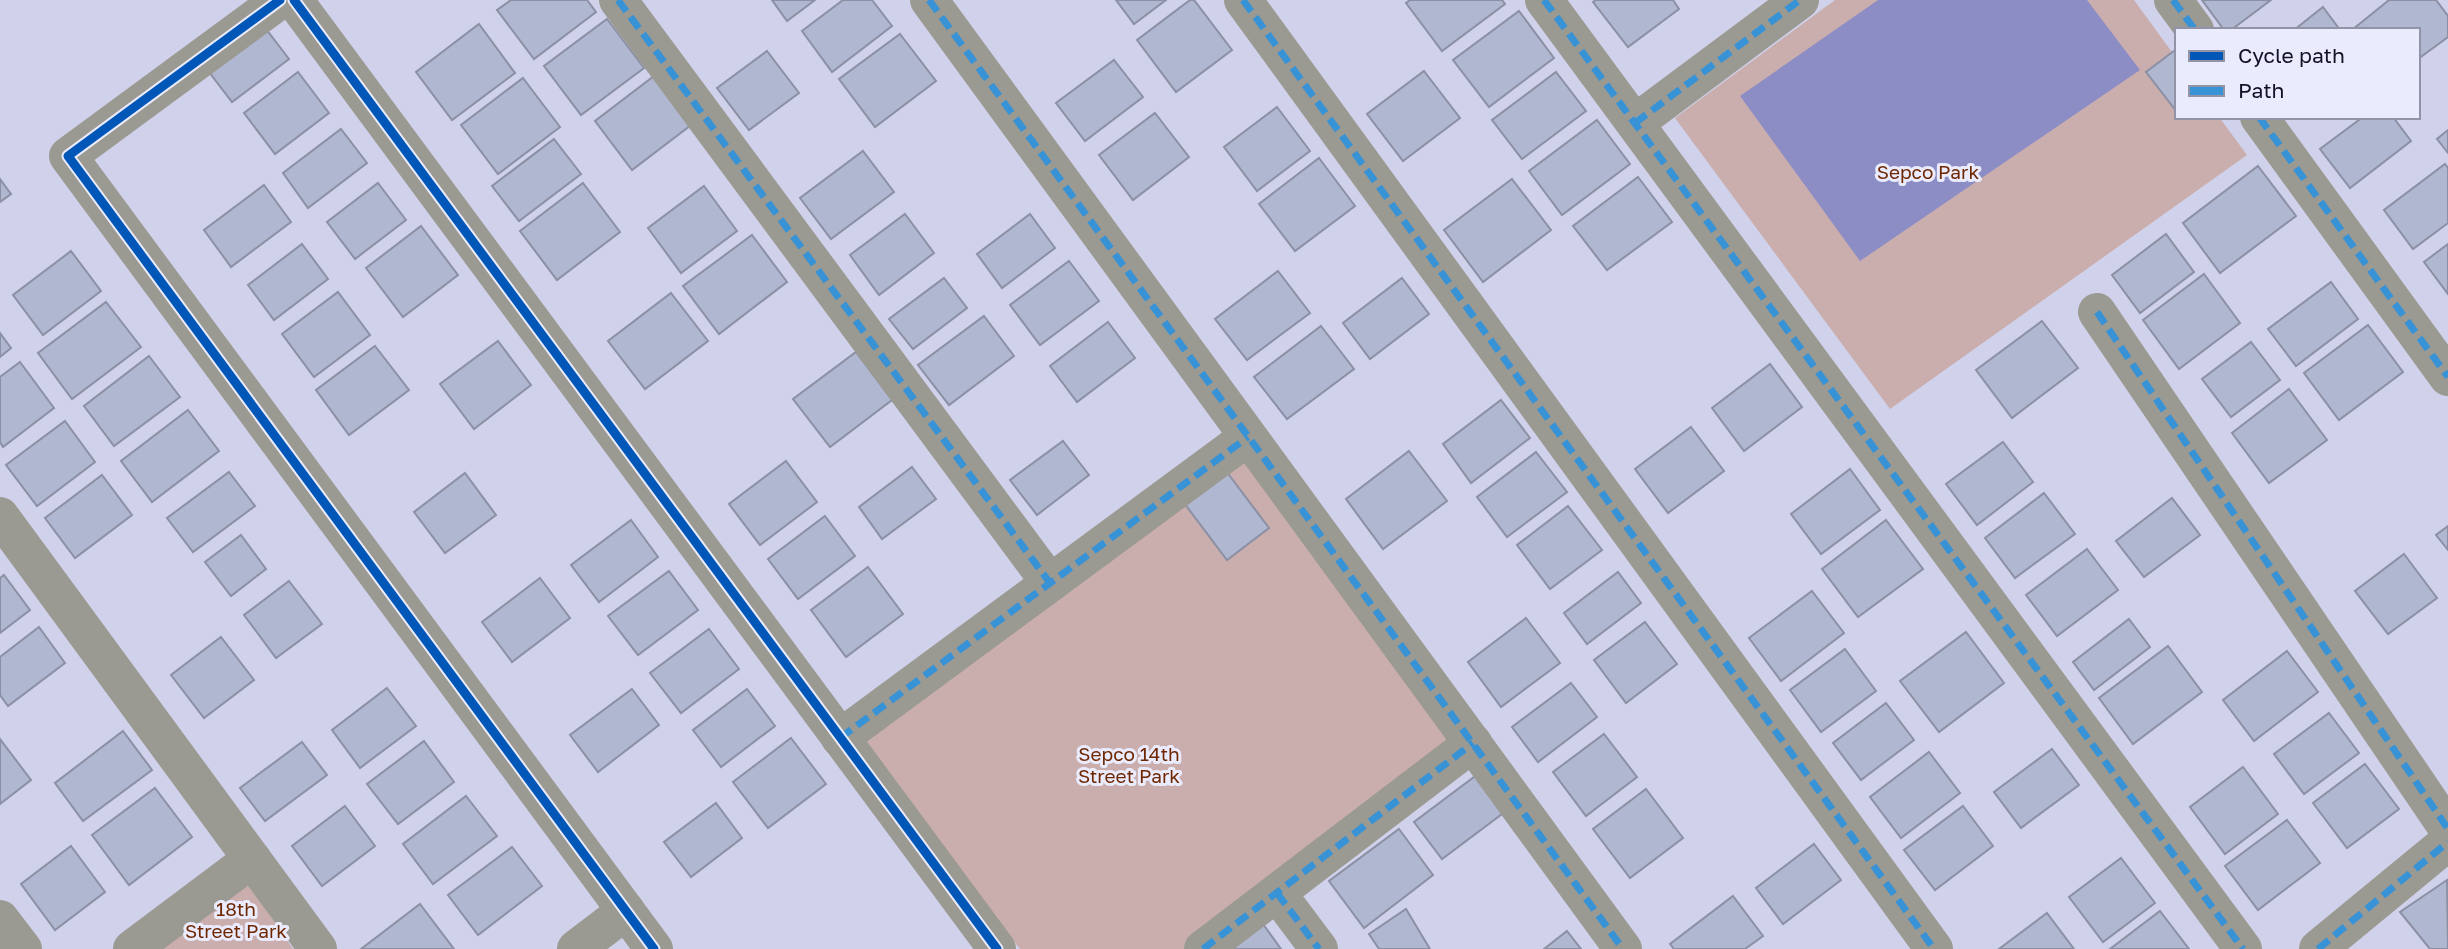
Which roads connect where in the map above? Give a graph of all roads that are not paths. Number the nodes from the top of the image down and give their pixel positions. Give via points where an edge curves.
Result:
1 (279, 0) edge
2 (293, 0) edge
3 (618, 0) edge
4 (929, 0) edge
5 (1242, 0) edge
6 (1544, 0) edge
7 (1800, 0) edge
8 (2174, 0) edge
9 (2194, 28) edge
10 (2260, 119) edge
11 (1635, 123) junction
12 (2097, 312) dead end
13 (2448, 377) edge
14 (1248, 437) junction
15 (0, 516) edge
16 (1050, 583) junction
17 (840, 738) junction
18 (1473, 743) junction
19 (2448, 829) edge
20 (2448, 842) edge
21 (252, 859) junction
22 (1277, 893) junction
23 (626, 911) junction
24 (0, 919) edge
25 (23, 949) edge
26 (132, 949) edge
27 (318, 949) edge
28 (576, 949) edge
29 (654, 949) edge
30 (997, 949) edge
31 (1203, 949) edge
32 (1319, 949) edge
33 (1623, 949) edge
34 (1934, 949) edge
35 (2243, 949) edge
36 (2318, 949) edge

1 - 23 street via 68,156
2 - 17 street
3 - 16 street
4 - 14 street
5 - 34 street
6 - 11 street
7 - 11 street
8 - 9 street
10 - 13 street
11 - 35 street
12 - 19 street
14 - 16 street
14 - 18 street
15 - 21 street
16 - 17 street
17 - 30 street
18 - 22 street
18 - 33 street
20 - 36 street
21 - 26 street
21 - 27 street
22 - 31 street
22 - 32 street
23 - 28 street
23 - 29 street
24 - 25 street

